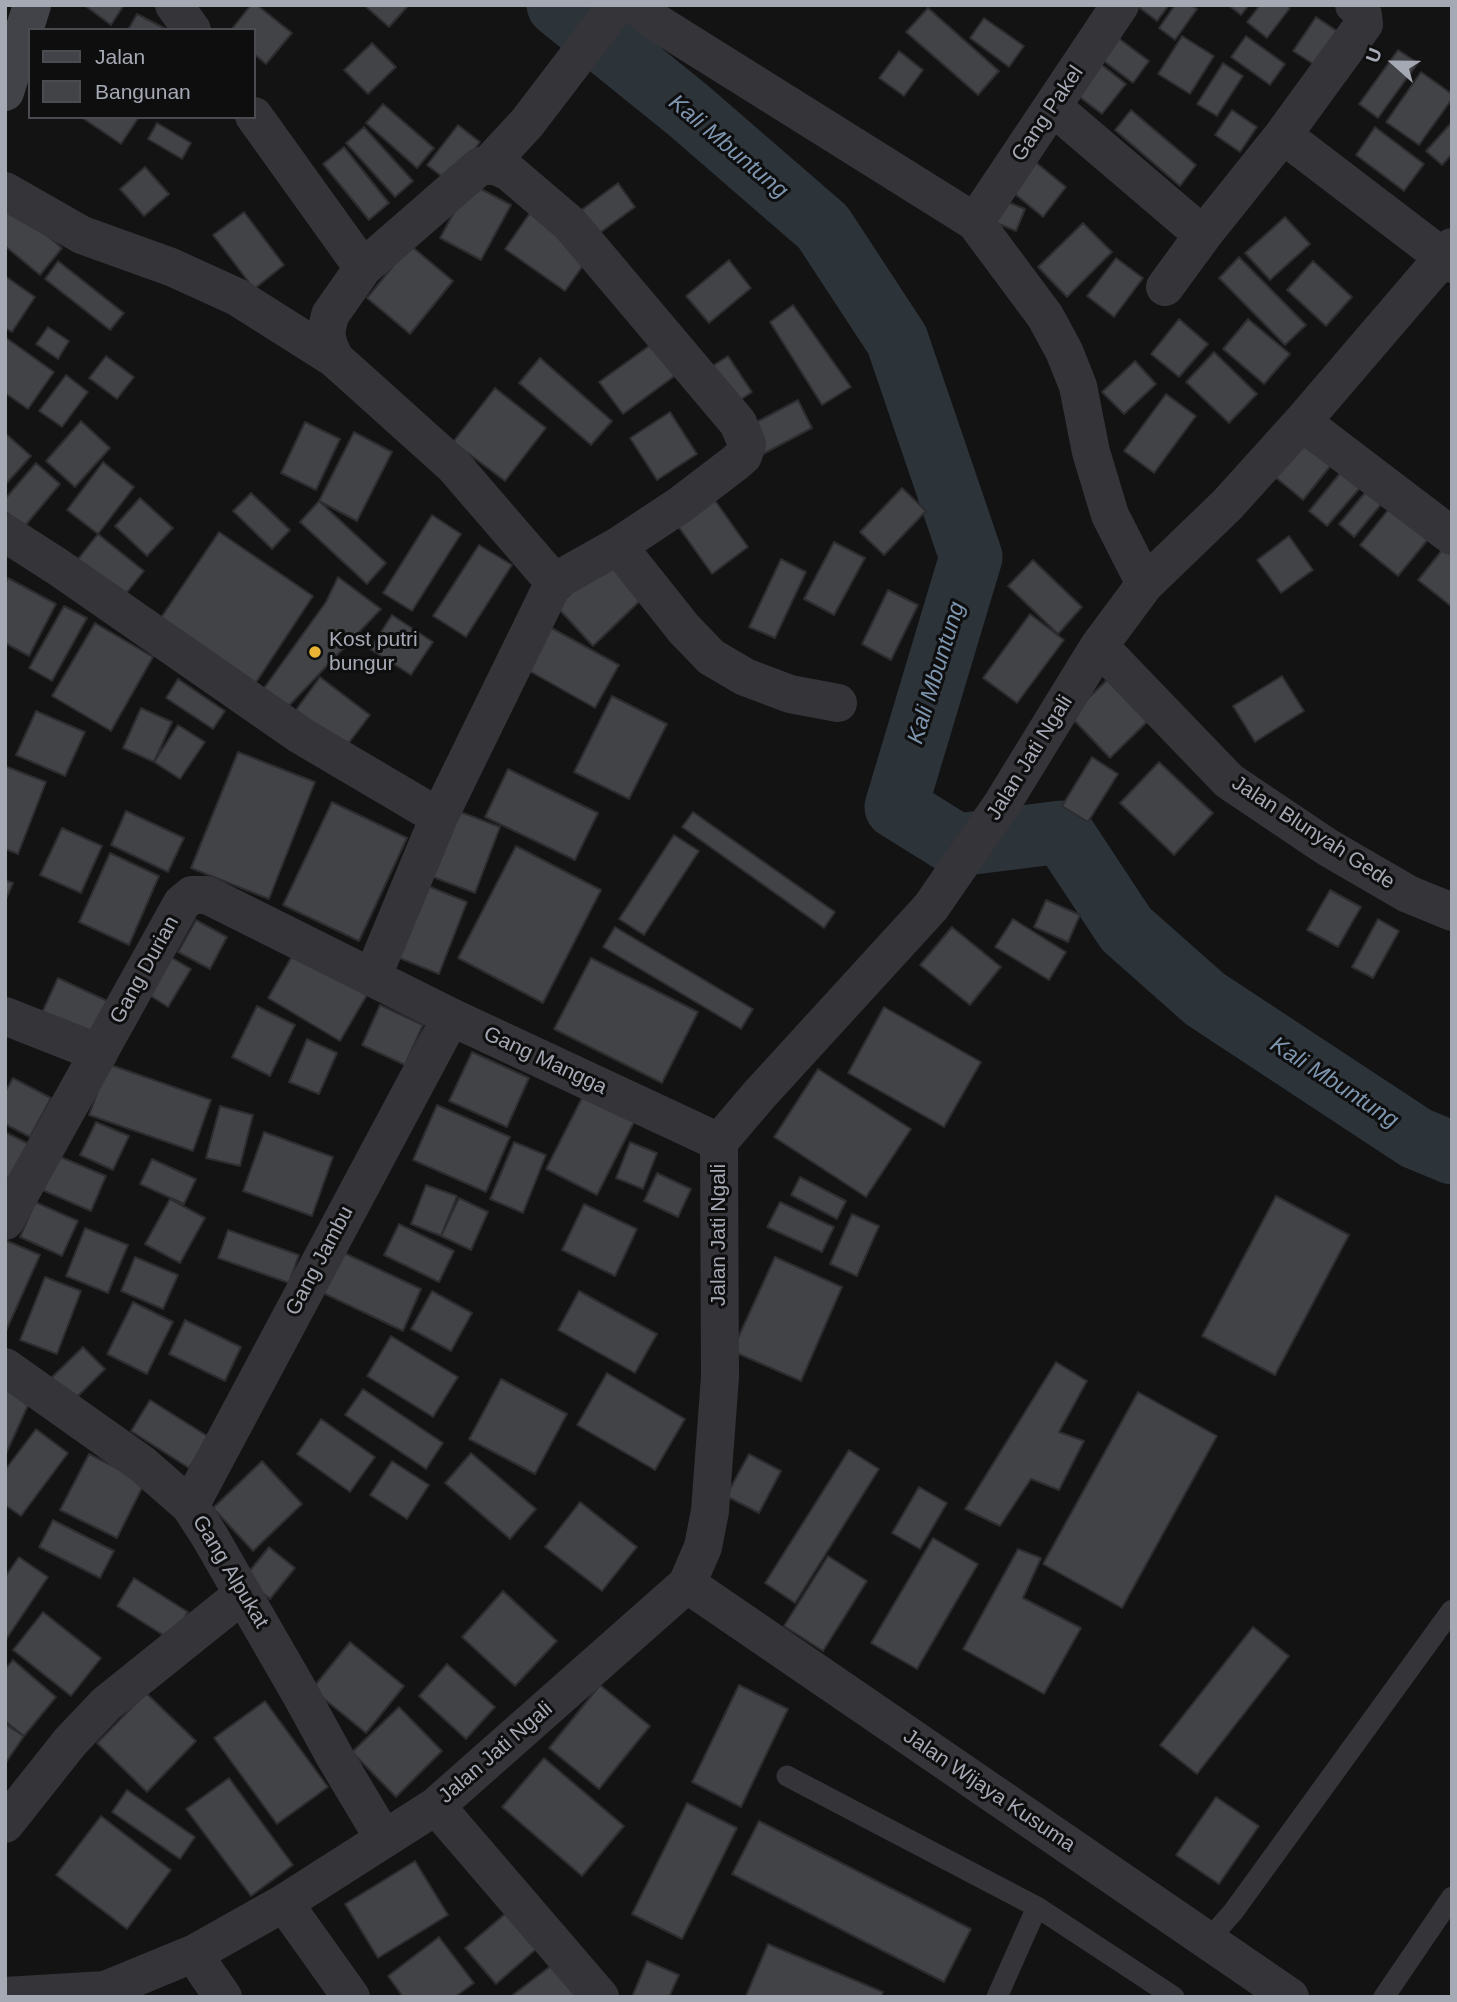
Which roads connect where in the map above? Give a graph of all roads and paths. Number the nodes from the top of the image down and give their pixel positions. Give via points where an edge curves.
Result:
1 (52, 5) edge
2 (174, 5) edge
3 (1121, 5) edge
4 (1354, 5) edge
5 (32, 6) edge
6 (637, 9) edge
7 (191, 28) edge
8 (5, 92) edge
9 (1053, 107) junction
10 (256, 119) edge
11 (1283, 135) junction
12 (488, 165) junction
13 (5, 191) edge
14 (975, 222) junction
15 (1203, 235) junction
16 (1449, 256) edge
17 (363, 268) junction
18 (1165, 287) dead end
19 (335, 359) junction
20 (1302, 422) junction
21 (5, 533) edge
22 (1452, 536) edge
23 (618, 547) junction
24 (554, 582) junction
25 (1145, 584) junction
26 (1099, 646) junction
27 (838, 704) dead end
28 (439, 817) junction
29 (1452, 912) edge
30 (372, 978) junction
31 (5, 1016) edge
32 (451, 1017) junction
33 (99, 1053) junction
34 (719, 1142) junction
35 (5, 1222) edge
36 (5, 1367) edge
37 (190, 1506) junction
38 (687, 1584) junction
39 (243, 1594) junction
40 (1452, 1610) edge
41 (787, 1776) dead end
42 (436, 1806) junction
43 (5, 1824) edge
44 (384, 1839) junction
45 (1452, 1897) edge
46 (284, 1903) junction
47 (1037, 1906) junction
48 (1208, 1940) junction
49 (195, 1953) junction
50 (108, 1993) edge
51 (5, 1996) edge
52 (223, 1997) edge
53 (352, 1997) edge
54 (600, 1997) edge
55 (997, 1997) edge
56 (1174, 1997) edge
57 (1290, 1997) edge
58 (1384, 1997) edge

1 - 5 street via 50,9
2 - 7 street
3 - 9 street, Gang Pakel
4 - 11 street via 1364,24
5 - 8 main road
6 - 12 street
6 - 14 street
9 - 14 street, Gang Pakel
9 - 15 street
10 - 17 street
11 - 15 street
11 - 16 street
12 - 17 street via 480,166
12 - 23 street via 509,172 570,224 744,434 743,456
13 - 19 street via 82,235 204,280
14 - 25 street via 1045,316 1064,351 1078,386 1110,515
15 - 18 street
16 - 20 street, Jalan Jati Ngali
17 - 19 street via 330,315 326,333
19 - 24 street via 454,466
20 - 22 street
20 - 25 street, Jalan Jati Ngali via 1227,505
21 - 28 street via 300,735
23 - 24 street
23 - 27 street via 711,657 745,677 790,694
24 - 28 street
25 - 26 street, Jalan Jati Ngali
26 - 29 street, Jalan Blunyah Gede via 1229,781 1350,860 1408,894
26 - 34 street, Jalan Jati Ngali via 1002,804 931,907
28 - 30 street
30 - 32 street, Gang Mangga
30 - 33 street, Gang Durian via 207,895 192,895 183,903
31 - 33 street
32 - 34 street, Gang Mangga
32 - 37 street, Gang Jambu
33 - 35 street, Gang Durian
34 - 38 street, Jalan Jati Ngali via 720,1377 710,1511 703,1547
36 - 37 street, Gang Alpukat via 142,1464
37 - 39 street, Gang Alpukat
38 - 42 street, Jalan Jati Ngali
38 - 48 street, Jalan Wijaya Kusuma
39 - 43 street via 106,1704
39 - 44 street, Gang Alpukat
40 - 48 lane
41 - 47 lane
42 - 44 street, Jalan Jati Ngali
42 - 54 street
44 - 46 street, Jalan Jati Ngali
45 - 58 lane
46 - 49 street, Jalan Jati Ngali
46 - 53 street
47 - 55 lane
47 - 56 lane
48 - 57 street, Jalan Wijaya Kusuma
49 - 50 street, Jalan Jati Ngali
49 - 52 street
50 - 51 street, Jalan Jati Ngali

